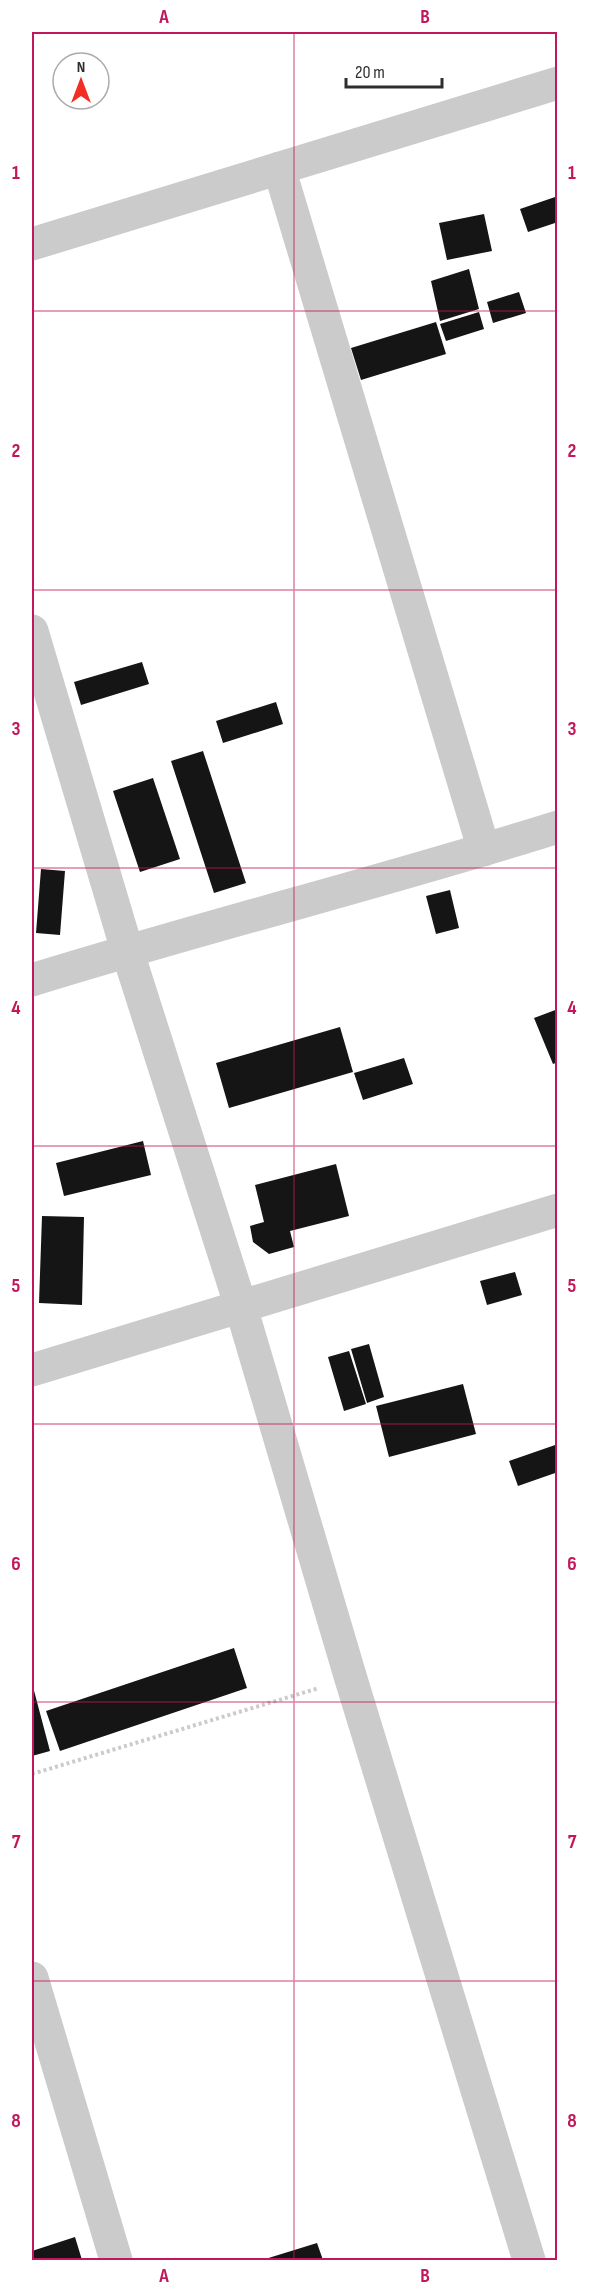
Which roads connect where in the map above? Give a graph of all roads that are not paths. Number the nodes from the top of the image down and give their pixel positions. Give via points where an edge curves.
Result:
1 (558, 83) edge
2 (279, 168) junction
3 (32, 244) edge
4 (32, 631) edge
5 (558, 827) edge
6 (484, 850) junction
7 (127, 950) junction
8 (32, 980) edge
9 (558, 1210) edge
10 (241, 1307) junction
11 (32, 1370) edge
12 (32, 1978) edge
13 (117, 2260) edge
14 (529, 2260) edge

1 - 2 street
2 - 3 street
2 - 6 street
4 - 7 street
5 - 6 street
6 - 7 street
7 - 8 street
7 - 10 street
9 - 10 street
10 - 11 street
10 - 14 street
12 - 13 street

